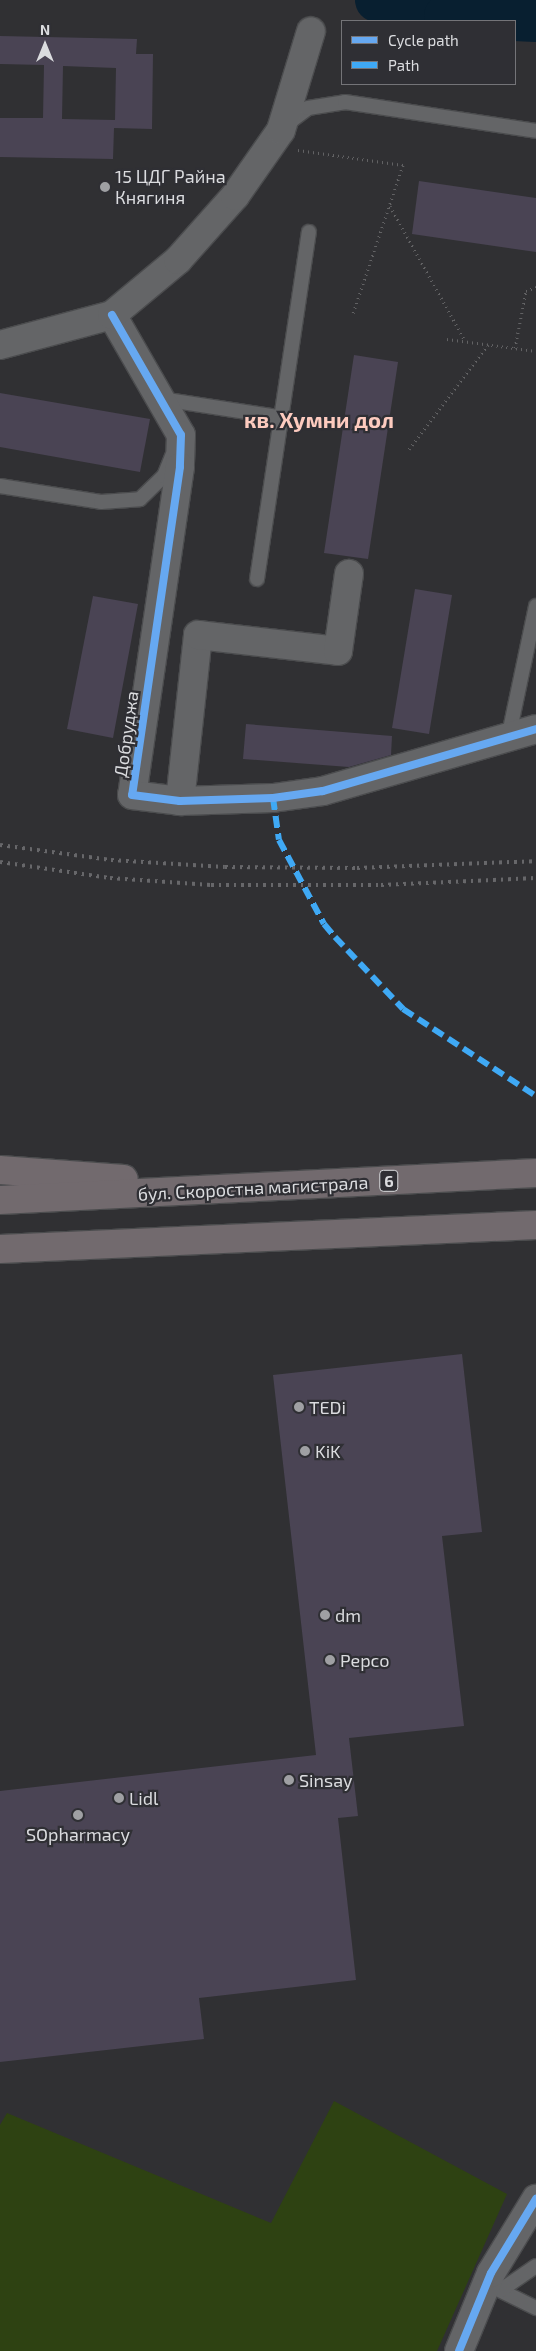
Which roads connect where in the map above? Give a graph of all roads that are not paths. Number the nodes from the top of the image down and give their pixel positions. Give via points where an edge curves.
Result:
1 (311, 31) dead end
2 (536, 131) edge
3 (275, 138) junction
4 (309, 232) dead end
5 (112, 316) junction
6 (0, 345) edge
7 (160, 398) junction
8 (279, 417) junction
9 (181, 435) junction
10 (0, 486) edge
11 (349, 574) dead end
12 (256, 579) dead end
13 (536, 606) edge
14 (536, 729) edge
15 (508, 739) junction
16 (180, 801) junction
17 (0, 1170) edge
18 (536, 1172) edge
19 (242, 1189) junction
20 (0, 1200) edge
21 (536, 1225) edge
22 (2, 1249) edge
23 (536, 2199) edge
24 (536, 2266) edge
25 (494, 2287) junction
26 (536, 2308) edge
27 (459, 2351) edge

1 - 3 street
2 - 3 lane via 345,102 308,108
3 - 5 street via 235,196 178,260
4 - 8 lane
5 - 6 street
5 - 7 street
7 - 8 lane
7 - 9 street
8 - 12 lane
9 - 10 lane via 164,476 140,499 101,502
9 - 16 street, Добруджа via 180,467 132,796
11 - 16 street via 338,651 198,635
13 - 15 lane
14 - 15 street, Добруджа
15 - 16 street, Добруджа via 323,791 273,798
17 - 19 highway
18 - 19 highway, бул. Скоростна магистрала / 6
19 - 20 highway, бул. Скоростна магистрала / 6
21 - 22 highway
23 - 25 street
24 - 25 lane
25 - 26 lane
25 - 27 street

